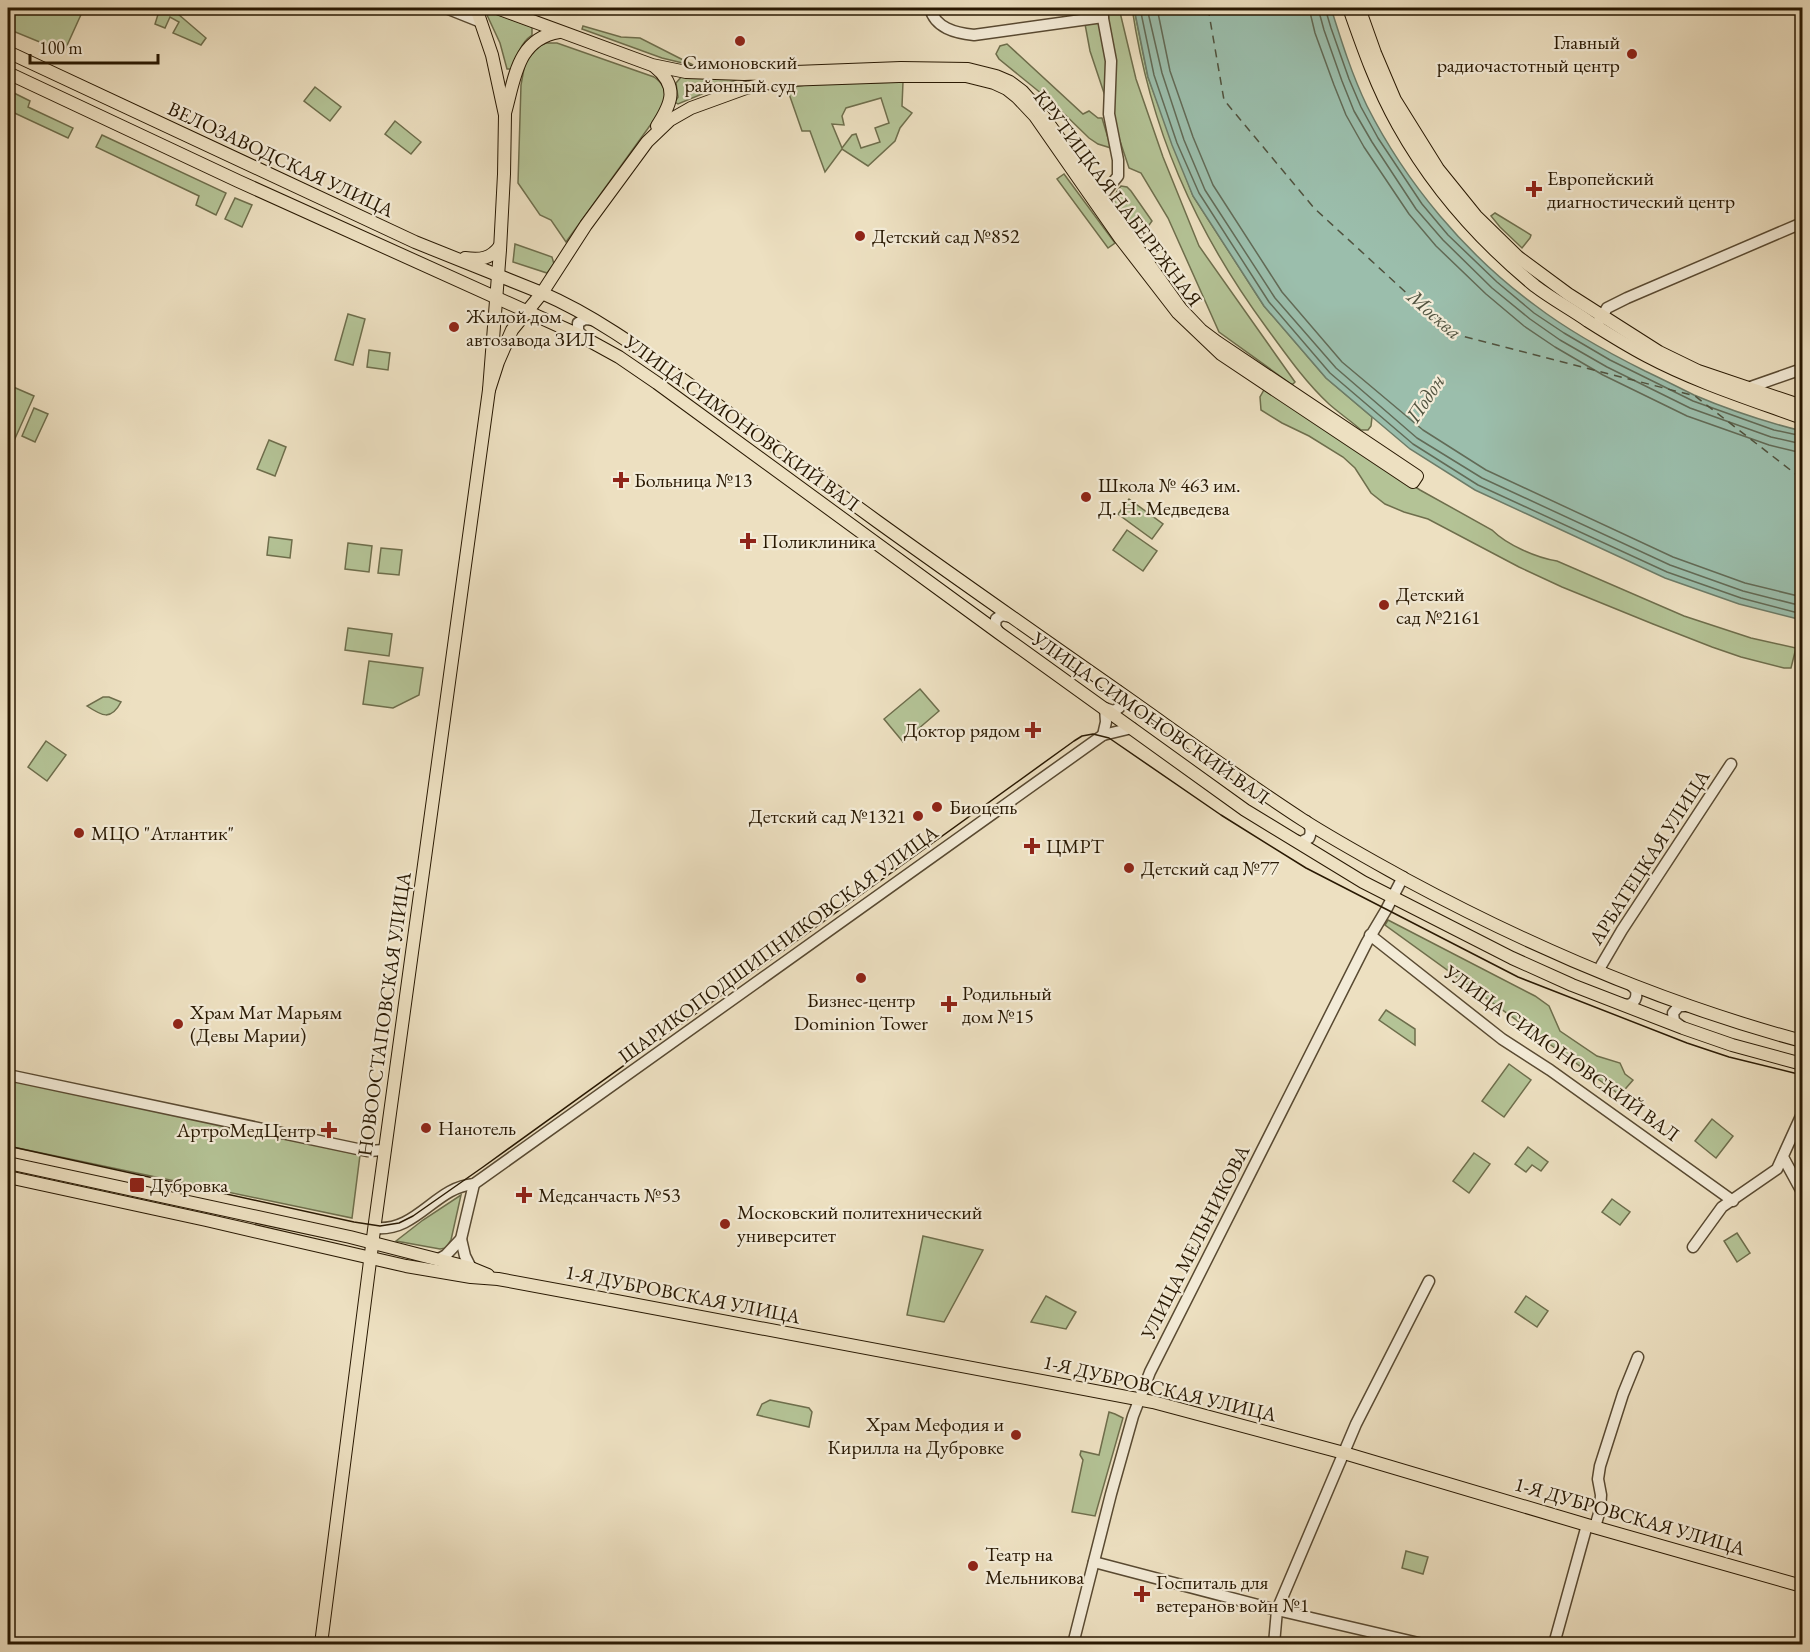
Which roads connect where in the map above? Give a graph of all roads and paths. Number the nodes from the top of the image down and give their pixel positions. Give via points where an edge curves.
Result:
1 (446, 8) edge
2 (476, 8) edge
3 (497, 8) edge
4 (930, 8) edge
5 (1349, 8) edge
6 (1359, 8) edge
7 (1102, 12) edge
8 (481, 22) junction
9 (561, 32) junction
10 (8, 52) edge
11 (652, 65) junction
12 (8, 73) edge
13 (505, 115) junction
14 (646, 142) junction
15 (1099, 199) junction
16 (1803, 223) edge
17 (500, 246) junction
18 (452, 257) junction
19 (498, 275) junction
20 (542, 292) junction
21 (496, 298) junction
22 (527, 312) junction
23 (594, 320) junction
24 (1599, 321) junction
25 (584, 337) junction
26 (1803, 369) edge
27 (1790, 374) junction
28 (1748, 388) junction
29 (489, 390) junction
30 (1734, 393) junction
31 (1787, 401) junction
32 (1803, 406) edge
33 (1803, 418) edge
34 (1415, 479) dead end
35 (1011, 617) junction
36 (999, 633) junction
37 (1118, 691) junction
38 (1105, 708) junction
39 (1132, 728) junction
40 (1103, 735) junction
41 (1731, 764) dead end
42 (1305, 821) junction
43 (1294, 840) junction
44 (1403, 877) junction
45 (1392, 898) junction
46 (1370, 935) junction
47 (1598, 971) junction
48 (1630, 983) junction
49 (1622, 1004) junction
50 (1690, 1006) junction
51 (1683, 1028) junction
52 (1803, 1041) edge
53 (1803, 1064) edge
54 (8, 1074) edge
55 (1803, 1114) edge
56 (385, 1150) junction
57 (1783, 1157) junction
58 (8, 1163) edge
59 (8, 1178) edge
60 (474, 1184) junction
61 (1803, 1192) edge
62 (1732, 1201) junction
63 (375, 1228) junction
64 (461, 1239) junction
65 (373, 1242) junction
66 (1693, 1247) dead end
67 (371, 1257) junction
68 (439, 1259) junction
69 (471, 1268) junction
70 (498, 1279) junction
71 (1429, 1281) dead end
72 (1638, 1357) dead end
73 (1139, 1399) junction
74 (1344, 1453) junction
75 (1591, 1526) junction
76 (1094, 1562) junction
77 (1803, 1586) edge
78 (1277, 1610) junction
79 (321, 1644) edge
80 (1073, 1644) edge
81 (1274, 1644) edge
82 (1423, 1644) edge
83 (1554, 1644) edge

1 - 8 street
2 - 8 main road
3 - 9 main road, КРУТИЦКАЯ НАБЕРЕЖНАЯ
4 - 7 street via 937,22 958,33 974,35
5 - 24 main road via 1368,62 1398,124 1450,203 1501,257 1528,279
6 - 24 main road via 1395,100 1458,196 1518,257
7 - 15 street via 1112,61 1108,114 1118,176
8 - 13 main road
9 - 11 main road, КРУТИЦКАЯ НАБЕРЕЖНАЯ
9 - 13 main road via 540,38 525,52
10 - 18 main road, ВЕЛОЗАВОДСКАЯ УЛИЦА
11 - 14 main road via 666,79 671,99
11 - 15 main road, КРУТИЦКАЯ НАБЕРЕЖНАЯ via 694,74 943,68 996,76 1022,91 1039,110
12 - 21 main road, ВЕЛОЗАВОДСКАЯ УЛИЦА
13 - 17 main road, НОВООСТАПОВСКАЯ УЛИЦА
14 - 15 main road, КРУТИЦКАЯ НАБЕРЕЖНАЯ via 681,113 746,88 784,80 966,76 994,83 1017,97
14 - 20 main road, НОВООСТАПОВСКАЯ УЛИЦА
15 - 34 main road, КРУТИЦКАЯ НАБЕРЕЖНАЯ via 1120,238 1200,336 1221,354
16 - 24 street via 1627,298 1607,308
17 - 18 main road via 486,258
17 - 19 main road, НОВООСТАПОВСКАЯ УЛИЦА
18 - 19 main road, ВЕЛОЗАВОДСКАЯ УЛИЦА
19 - 20 main road, ВЕЛОЗАВОДСКАЯ УЛИЦА
19 - 21 main road, НОВООСТАПОВСКАЯ УЛИЦА
20 - 22 main road, НОВООСТАПОВСКАЯ УЛИЦА
20 - 23 main road, УЛИЦА СИМОНОВСКИЙ ВАЛ
21 - 22 main road, ВЕЛОЗАВОДСКАЯ УЛИЦА
21 - 29 main road, НОВООСТАПОВСКАЯ УЛИЦА
22 - 25 main road, УЛИЦА СИМОНОВСКИЙ ВАЛ
22 - 29 main road, НОВООСТАПОВСКАЯ УЛИЦА via 506,342
23 - 25 street via 578,323 578,331
23 - 35 main road, УЛИЦА СИМОНОВСКИЙ ВАЛ
24 - 28 main road via 1698,370
24 - 30 main road via 1648,357
25 - 36 main road, УЛИЦА СИМОНОВСКИЙ ВАЛ via 657,383
26 - 27 street
27 - 28 street
27 - 31 street via 1776,386 1778,394
28 - 30 street
28 - 31 main road
29 - 56 main road, НОВООСТАПОВСКАЯ УЛИЦА
30 - 33 main road
31 - 32 main road
35 - 36 street via 1002,615 996,620 994,626
35 - 37 main road, УЛИЦА СИМОНОВСКИЙ ВАЛ
36 - 38 main road, УЛИЦА СИМОНОВСКИЙ ВАЛ
37 - 38 street via 1121,707 1113,711
37 - 42 main road, УЛИЦА СИМОНОВСКИЙ ВАЛ
38 - 39 main road, УЛИЦА СИМОНОВСКИЙ ВАЛ
38 - 40 street
39 - 40 street
39 - 43 main road, УЛИЦА СИМОНОВСКИЙ ВАЛ via 1245,810
40 - 60 street, ШАРИКОПОДШИПНИКОВСКАЯ УЛИЦА
41 - 47 street, АРБАТЕЦКАЯ УЛИЦА
42 - 43 street via 1310,826 1309,838
42 - 44 main road, УЛИЦА СИМОНОВСКИЙ ВАЛ
43 - 45 main road, УЛИЦА СИМОНОВСКИЙ ВАЛ
44 - 45 street, УЛИЦА МЕЛЬНИКОВА
44 - 47 main road, УЛИЦА СИМОНОВСКИЙ ВАЛ via 1521,939
45 - 46 street, УЛИЦА МЕЛЬНИКОВА
45 - 49 main road, УЛИЦА СИМОНОВСКИЙ ВАЛ via 1512,958
46 - 62 street, УЛИЦА СИМОНОВСКИЙ ВАЛ via 1502,1039 1557,1074
46 - 73 street, УЛИЦА МЕЛЬНИКОВА
47 - 48 main road, УЛИЦА СИМОНОВСКИЙ ВАЛ
48 - 49 street via 1636,998 1627,1006
48 - 50 main road, УЛИЦА СИМОНОВСКИЙ ВАЛ
49 - 51 main road, УЛИЦА СИМОНОВСКИЙ ВАЛ
50 - 51 street via 1679,1006 1673,1012 1674,1021
50 - 52 main road, УЛИЦА СИМОНОВСКИЙ ВАЛ
51 - 53 main road, УЛИЦА СИМОНОВСКИЙ ВАЛ
54 - 56 street via 367,1151
55 - 57 street
56 - 63 main road, НОВООСТАПОВСКАЯ УЛИЦА
57 - 61 street
57 - 62 street via 1777,1169
58 - 65 main road
59 - 67 main road
60 - 63 street, ШАРИКОПОДШИПНИКОВСКАЯ УЛИЦА via 452,1191 400,1226
60 - 64 street
62 - 66 street via 1722,1208
63 - 65 main road, НОВООСТАПОВСКАЯ УЛИЦА
64 - 68 street
64 - 69 street
65 - 67 main road, НОВООСТАПОВСКАЯ УЛИЦА
65 - 68 main road, 1-Я ДУБРОВСКАЯ УЛИЦА
67 - 70 main road, 1-Я ДУБРОВСКАЯ УЛИЦА
67 - 79 main road, НОВООСТАПОВСКАЯ УЛИЦА
68 - 69 main road, 1-Я ДУБРОВСКАЯ УЛИЦА
69 - 70 main road, 1-Я ДУБРОВСКАЯ УЛИЦА
70 - 73 main road, 1-Я ДУБРОВСКАЯ УЛИЦА
71 - 74 street
72 - 75 street via 1600,1466 1601,1503
73 - 74 main road, 1-Я ДУБРОВСКАЯ УЛИЦА
73 - 76 street, УЛИЦА МЕЛЬНИКОВА
74 - 75 main road, 1-Я ДУБРОВСКАЯ УЛИЦА
74 - 78 street
75 - 77 main road, 1-Я ДУБРОВСКАЯ УЛИЦА
75 - 83 street
76 - 78 street
76 - 80 street, УЛИЦА МЕЛЬНИКОВА
78 - 81 street
78 - 82 street

